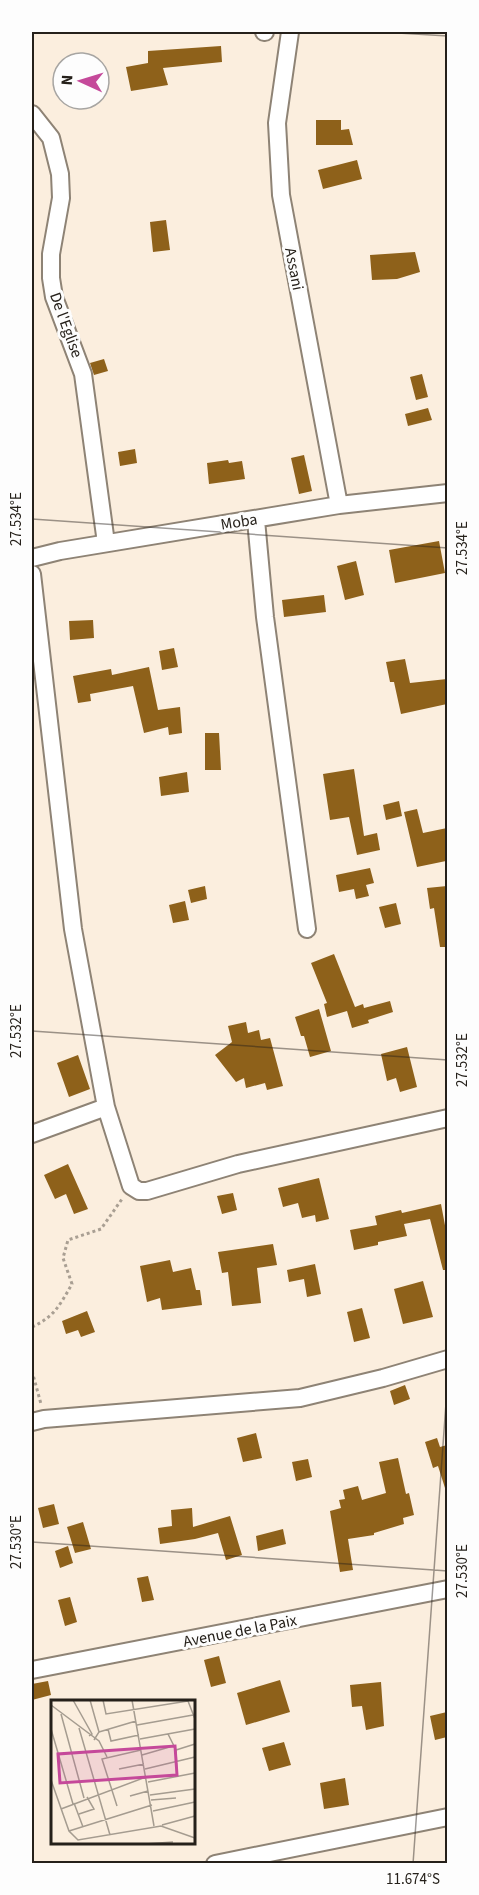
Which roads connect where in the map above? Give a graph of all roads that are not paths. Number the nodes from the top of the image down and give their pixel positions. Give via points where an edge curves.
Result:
1 (290, 32) edge
2 (32, 114) edge
3 (447, 492) edge
4 (339, 505) junction
5 (256, 520) junction
6 (106, 543) junction
7 (32, 558) edge
8 (32, 574) edge
9 (307, 929) dead end
10 (106, 1107) junction
11 (447, 1118) edge
12 (32, 1134) edge
13 (447, 1359) edge
14 (38, 1421) edge
15 (447, 1589) edge
16 (32, 1670) edge
17 (447, 1817) edge
18 (215, 1863) edge

1 - 4 street, Assani via 277,123 281,195
2 - 6 street, De l'Eglise via 51,138 60,174 61,198 51,278 54,297 83,374
3 - 4 street, Moba
4 - 5 street, Moba
5 - 6 street, Moba
5 - 9 street
6 - 7 street, Moba
8 - 10 street via 73,929
10 - 11 street via 131,1186 140,1191 238,1164
10 - 12 street
13 - 14 street via 300,1398
15 - 16 street, Avenue de la Paix
17 - 18 street

